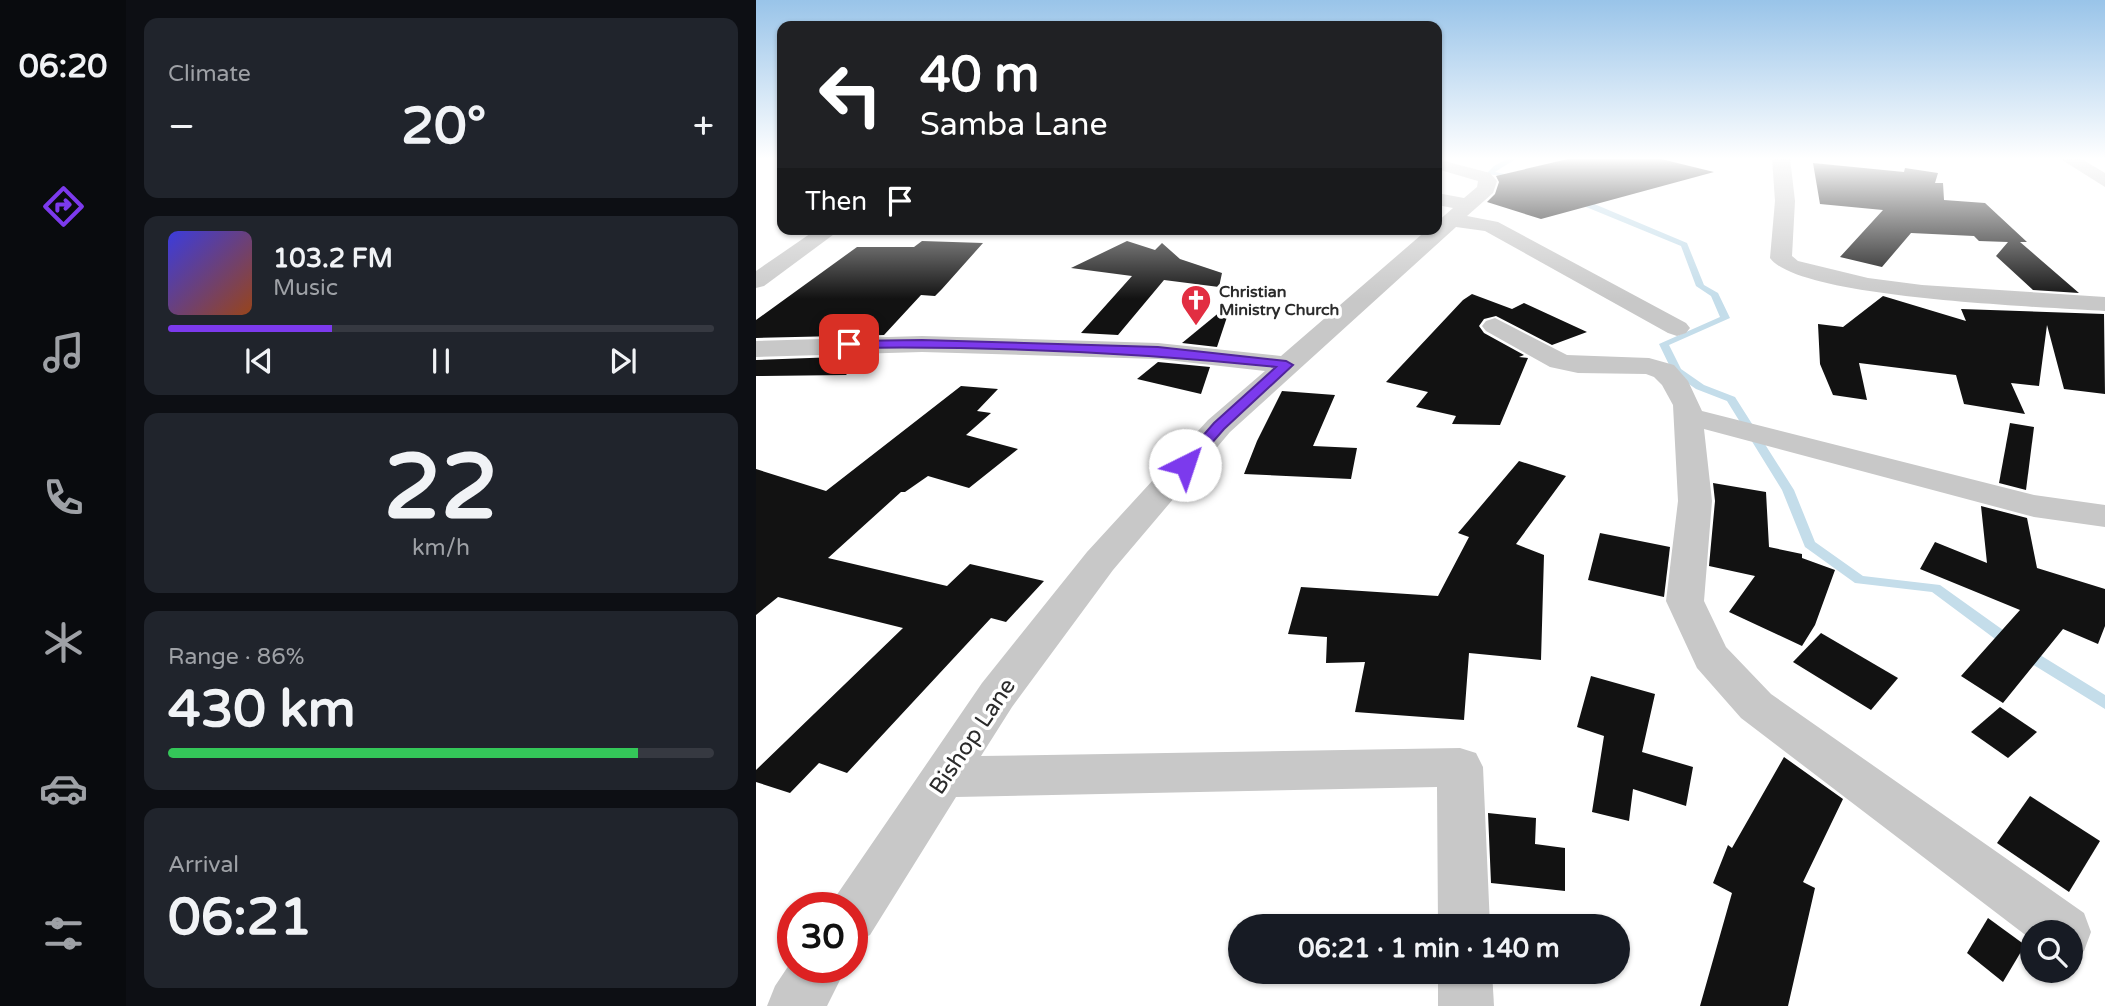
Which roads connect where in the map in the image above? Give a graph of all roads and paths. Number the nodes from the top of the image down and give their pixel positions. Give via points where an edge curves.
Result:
1 (1448, 205) edge
2 (1469, 205) edge
3 (1785, 205) edge
4 (1461, 213) junction
5 (1442, 230) edge
6 (822, 235) edge
7 (1436, 235) edge
8 (756, 281) edge
9 (2105, 304) edge
10 (1494, 326) dead end
11 (1677, 328) dead end
12 (756, 348) edge
13 (1286, 365) junction
14 (1688, 416) junction
15 (2105, 516) edge
16 (944, 776) junction
17 (868, 892) edge
18 (1464, 914) edge
19 (2049, 920) edge
20 (810, 983) edge
21 (1465, 984) edge
22 (795, 1006) edge
23 (1466, 1006) edge

1 - 4 street
2 - 4 street, Bishop Lane
3 - 9 street via 1781,258 1790,266 1868,285 1922,292
4 - 5 street, Bishop Lane
4 - 11 street
6 - 8 street
7 - 13 street, Bishop Lane
10 - 14 street via 1559,360 1664,371 1682,394
12 - 13 street via 922,344 1158,351
13 - 16 street, Bishop Lane via 1219,426 1100,561 997,695
14 - 15 street via 2034,506
14 - 19 street via 1695,501 1685,601 1711,657 1756,706
16 - 17 street, Bishop Lane
16 - 18 street via 1460,767
20 - 22 street
21 - 23 street

